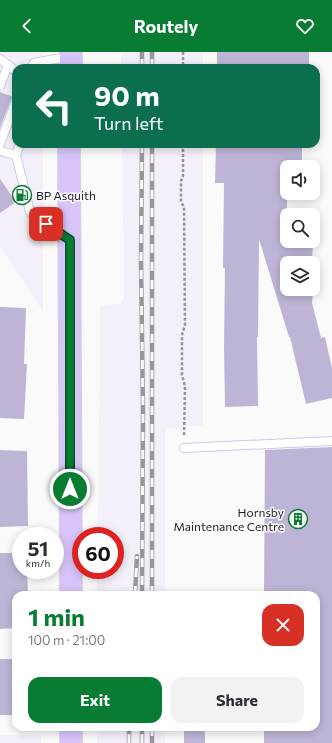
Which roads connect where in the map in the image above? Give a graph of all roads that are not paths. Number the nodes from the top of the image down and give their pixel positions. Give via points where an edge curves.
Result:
1 (0, 59) edge
2 (71, 59) edge
3 (33, 64) edge
4 (8, 65) junction
5 (12, 68) edge
6 (0, 86) edge
7 (12, 112) edge
8 (0, 144) edge
9 (19, 148) edge
10 (69, 148) edge
11 (0, 151) edge
12 (16, 155) junction
13 (70, 240) junction
14 (332, 441) edge
15 (184, 448) road end
16 (71, 591) edge
17 (71, 731) edge
18 (71, 743) edge

1 - 4 lane
2 - 3 lane
4 - 5 lane
4 - 6 lane
7 - 8 lane
9 - 12 lane
10 - 13 main road
11 - 12 lane
12 - 13 lane via 30,212
13 - 16 main road
14 - 15 lane
17 - 18 main road

